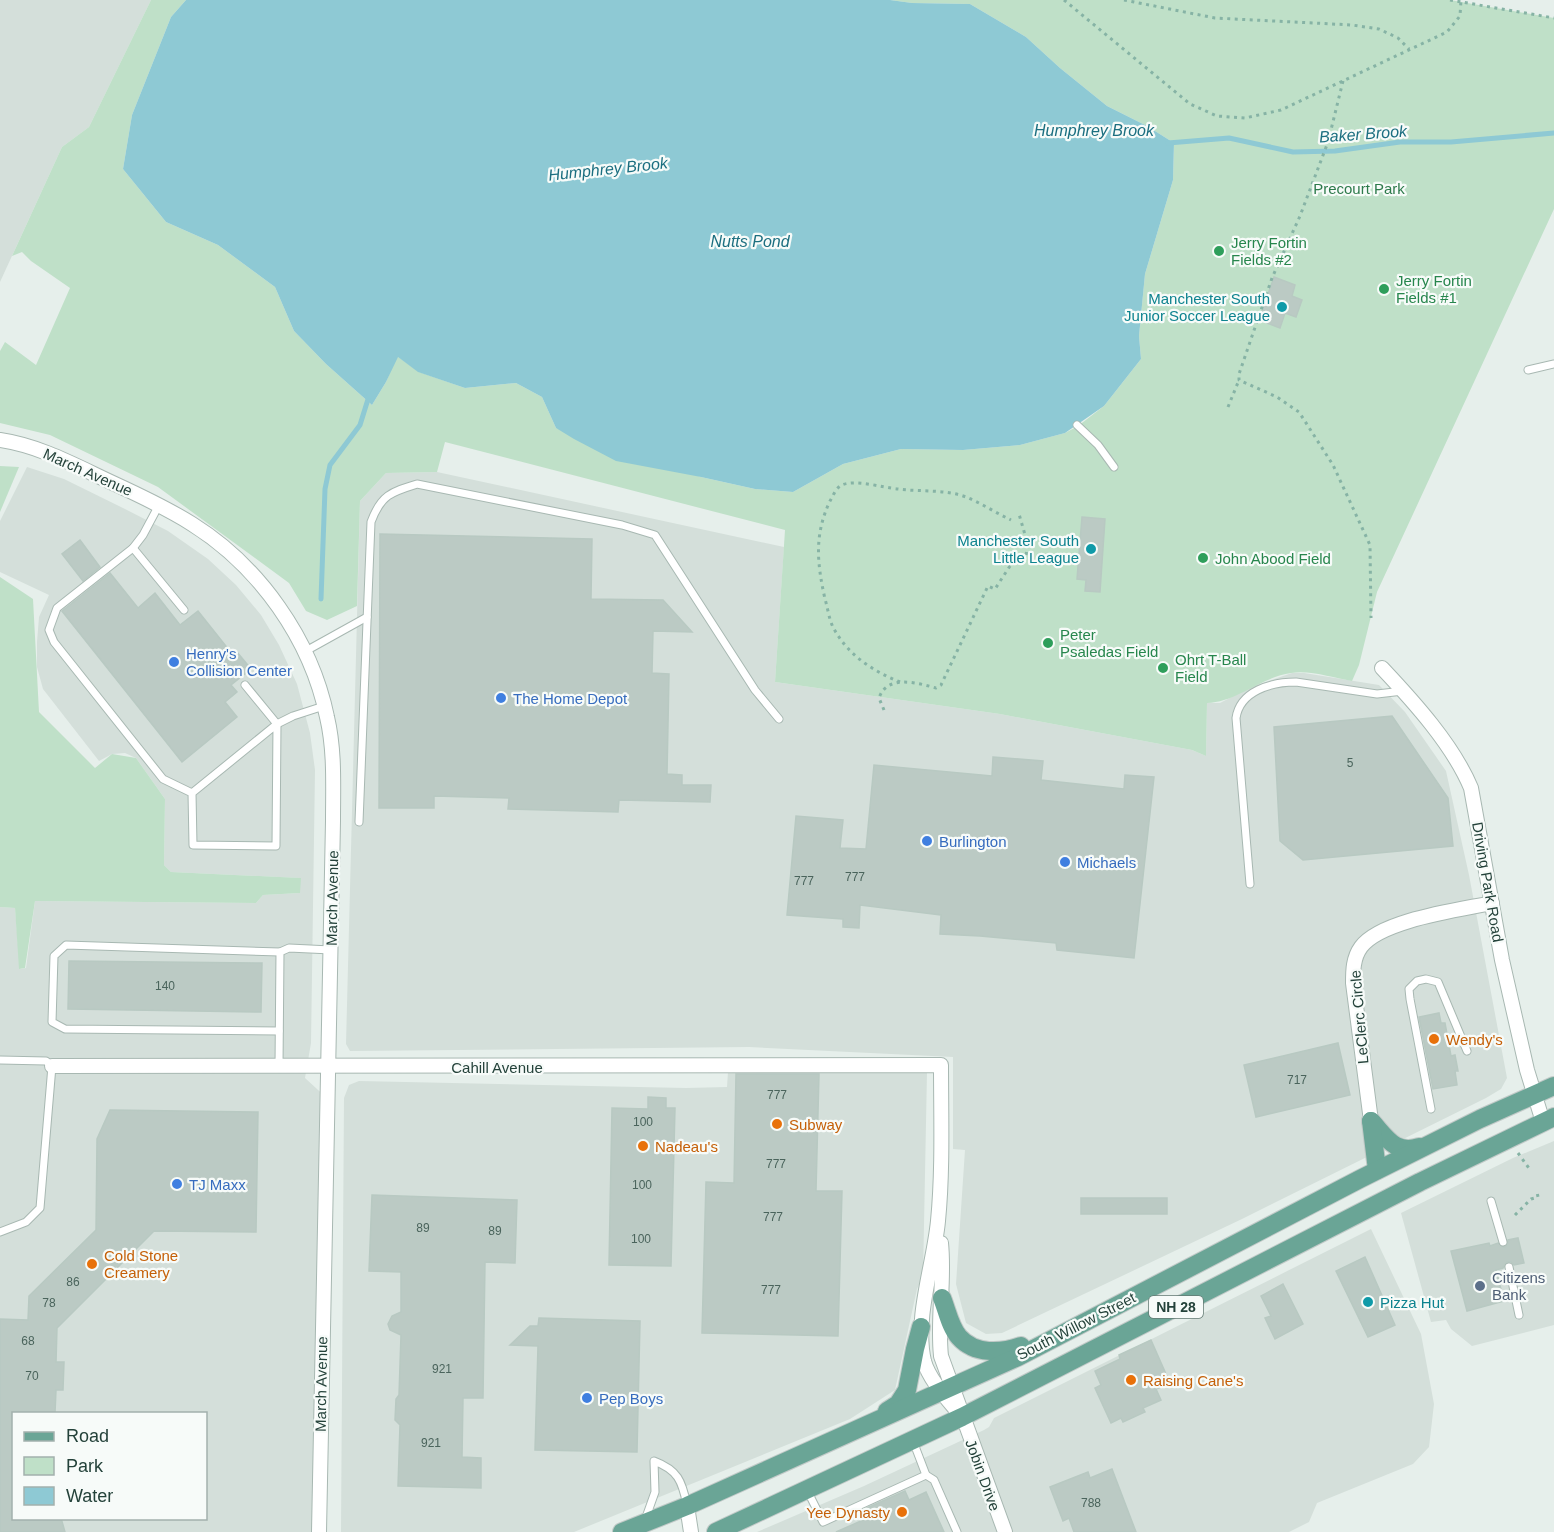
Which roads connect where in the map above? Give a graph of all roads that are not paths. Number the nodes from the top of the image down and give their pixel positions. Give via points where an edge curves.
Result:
1 (1554, 364) edge
2 (1528, 370) dead end
3 (1077, 425) dead end
4 (0, 440) edge
5 (1114, 467) dead end
6 (159, 505) junction
7 (133, 548) junction
8 (184, 610) dead end
9 (367, 618) junction
10 (304, 652) junction
11 (1382, 668) dead end
12 (245, 686) dead end
13 (1404, 691) junction
14 (324, 706) junction
15 (779, 719) dead end
16 (277, 724) junction
17 (192, 793) junction
18 (360, 822) dead end
19 (1250, 884) dead end
20 (1492, 903) junction
21 (331, 950) junction
22 (280, 952) junction
23 (279, 1031) junction
24 (1467, 1051) dead end
25 (0, 1060) edge
26 (52, 1066) junction
27 (279, 1067) junction
28 (328, 1067) junction
29 (1554, 1086) edge
30 (1533, 1093) junction
31 (1431, 1109) dead end
32 (1548, 1120) edge
33 (1371, 1121) junction
34 (1432, 1143) junction
35 (1377, 1170) junction
36 (1491, 1201) dead end
37 (938, 1219) junction
38 (0, 1232) edge
39 (1503, 1242) dead end
40 (1509, 1267) dead end
41 (942, 1298) junction
42 (1519, 1315) dead end
43 (1082, 1324) junction
44 (921, 1327) junction
45 (947, 1389) junction
46 (962, 1417) junction
47 (862, 1428) junction
48 (912, 1440) junction
49 (926, 1475) junction
50 (807, 1490) junction
51 (687, 1506) junction
52 (645, 1522) junction
53 (319, 1532) edge
54 (622, 1532) edge
55 (691, 1532) edge
56 (716, 1532) edge
57 (957, 1532) edge
58 (1005, 1532) edge

1 - 2 lane
3 - 5 lane
4 - 6 street, March Avenue via 52,454
6 - 7 lane
6 - 10 street, March Avenue via 226,549 254,576 280,608
7 - 8 lane
7 - 17 lane via 57,608 49,630 54,642 163,779
9 - 10 lane
9 - 15 lane via 370,522 390,492 417,484 622,525 655,535 755,690
9 - 18 lane
10 - 14 street, March Avenue
11 - 13 street, Driving Park Road
12 - 16 lane
13 - 19 lane via 1377,694 1285,682 1248,695 1236,718
13 - 20 street, Driving Park Road via 1464,772 1471,788
14 - 16 lane
14 - 21 street, March Avenue via 333,756
16 - 17 lane
16 - 17 lane via 276,846 193,845
20 - 30 street, Driving Park Road
20 - 33 street, LeClerc Circle via 1392,926 1361,947 1354,964 1353,983
21 - 22 lane via 289,948
21 - 28 street, March Avenue
22 - 23 lane
22 - 23 lane via 66,945 54,956 52,1022 65,1029
23 - 27 lane
24 - 31 lane via 1438,982 1426,978 1413,984 1410,999
25 - 26 lane via 46,1061
26 - 27 street, Cahill Avenue
26 - 38 lane via 40,1208 26,1222
27 - 28 street, Cahill Avenue
28 - 37 street, Cahill Avenue via 941,1065
28 - 53 street, March Avenue
29 - 30 main road, South Willow Street / NH 28
30 - 32 street, Driving Park Road
30 - 34 main road, South Willow Street / NH 28
32 - 46 main road, South Willow Street / NH 28
33 - 34 main road via 1402,1150
33 - 35 main road
34 - 35 main road, South Willow Street / NH 28
35 - 43 main road, South Willow Street / NH 28
36 - 39 lane
37 - 41 street
37 - 44 street
40 - 42 lane
41 - 43 main road via 959,1337 986,1350 1000,1352
41 - 45 street via 939,1338
43 - 45 main road, South Willow Street / NH 28
44 - 45 street via 925,1364
44 - 47 main road via 903,1398
45 - 46 street, Jobin Drive
45 - 47 main road, South Willow Street / NH 28
46 - 48 main road, South Willow Street / NH 28
46 - 58 street, Jobin Drive
47 - 51 main road, South Willow Street / NH 28
48 - 49 lane
48 - 50 main road, South Willow Street / NH 28
49 - 50 lane via 823,1522
49 - 57 lane via 934,1480
50 - 56 main road, South Willow Street / NH 28 via 746,1522
51 - 52 main road, South Willow Street / NH 28
51 - 52 lane via 683,1484 669,1467 654,1461 656,1492
51 - 55 street
52 - 54 main road, South Willow Street / NH 28

